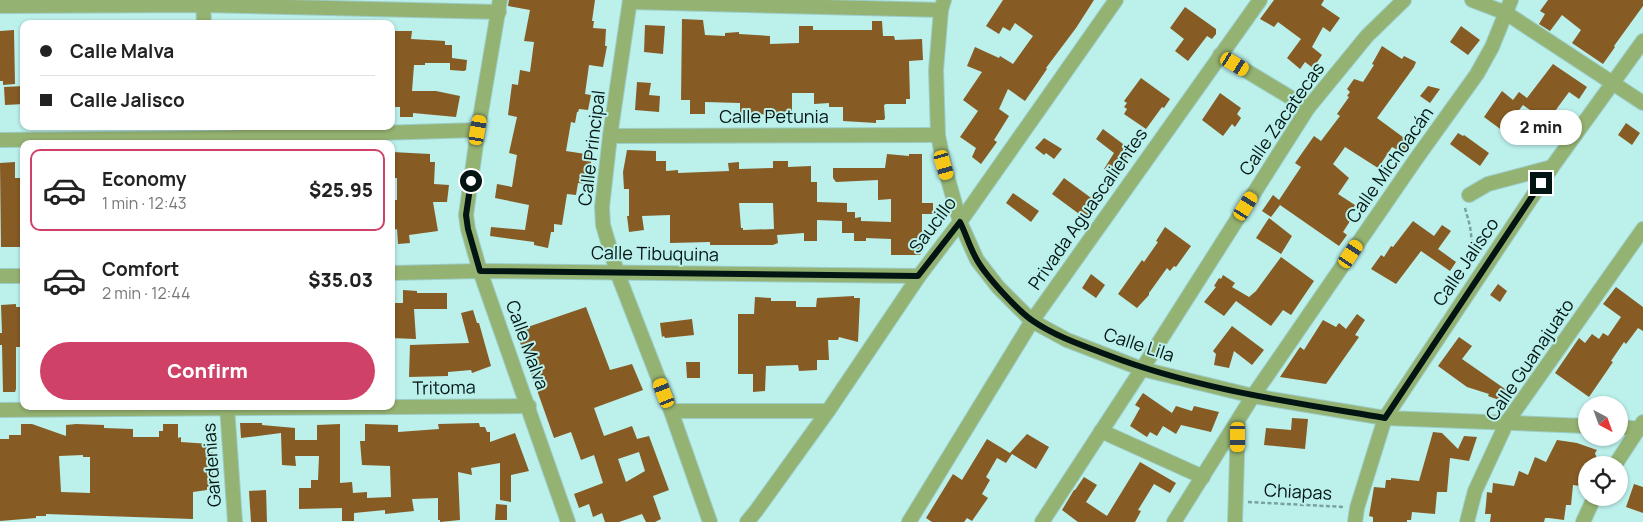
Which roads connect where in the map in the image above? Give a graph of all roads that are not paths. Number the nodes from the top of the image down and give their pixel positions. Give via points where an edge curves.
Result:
1 (1116, 0) edge
2 (1260, 0) edge
3 (1404, 0) edge
4 (1472, 0) edge
5 (630, 1) edge
6 (203, 3) edge
7 (942, 5) edge
8 (0, 6) edge
9 (500, 6) edge
10 (1508, 7) edge
11 (204, 20) edge
12 (1643, 40) edge
13 (1220, 55) junction
14 (1613, 82) junction
15 (1643, 103) edge
16 (1308, 108) junction
17 (478, 130) junction
18 (938, 135) junction
19 (208, 136) edge
20 (610, 136) junction
21 (0, 140) edge
22 (1552, 167) junction
23 (1470, 195) road end
24 (960, 222) junction
25 (1643, 229) edge
26 (480, 271) junction
27 (617, 272) junction
28 (395, 273) edge
29 (0, 276) edge
30 (20, 276) edge
31 (918, 276) junction
32 (1032, 321) junction
33 (1142, 369) junction
34 (1253, 396) junction
35 (529, 406) junction
36 (395, 407) edge
37 (0, 410) edge
38 (20, 410) edge
39 (227, 410) edge
40 (670, 411) junction
41 (828, 411) junction
42 (1385, 418) junction
43 (1238, 422) junction
44 (1507, 422) junction
45 (1578, 426) edge
46 (1642, 426) edge
47 (1628, 427) edge
48 (1102, 431) junction
49 (1621, 456) edge
50 (1202, 478) junction
51 (1590, 506) edge
52 (235, 522) edge
53 (568, 522) edge
54 (710, 522) edge
55 (747, 522) edge
56 (909, 522) edge
57 (1042, 522) edge
58 (1174, 522) edge
59 (1235, 522) edge
60 (1355, 522) edge
61 (1468, 522) edge
62 (1583, 522) edge

1 - 24 street, Saucillo
2 - 13 street, Privada Aguascalientes
3 - 16 street, Calle Zacatecas via 1367,36
4 - 10 street
5 - 7 street
5 - 20 street, Calle Principal
6 - 8 street
6 - 9 street
6 - 11 street
7 - 18 street, Calle Lila via 936,70
9 - 17 street, Calle Malva
10 - 14 street
10 - 34 street, Calle Michoacán via 1478,74
12 - 14 street, Calle Jalisco
13 - 16 street
13 - 32 street, Privada Aguascalientes
14 - 15 street
14 - 22 street, Calle Jalisco
16 - 33 street, Calle Zacatecas
17 - 19 street
17 - 26 street, Calle Malva via 466,215
18 - 20 street, Calle Petunia
18 - 24 street, Calle Lila
19 - 21 street
20 - 27 street, Calle Principal via 602,206 603,225
22 - 23 street via 1488,184
22 - 42 street, Calle Jalisco
24 - 31 street, Saucillo
24 - 32 street, Calle Lila via 977,260
25 - 44 street, Calle Guanajuato
26 - 27 street, Calle Tibuquina
26 - 28 street, Calle Tibuquina
26 - 35 street, Calle Malva
27 - 31 street, Calle Tibuquina
27 - 40 street, Calle Principal
29 - 30 street
31 - 41 street, Saucillo
32 - 33 street, Calle Lila via 1067,340
32 - 56 street, Privada Aguascalientes
33 - 34 street, Calle Lila
33 - 48 street, Calle Zacatecas
34 - 42 street, Calle Lila
34 - 43 street, Calle Michoacán
35 - 36 street, Tritoma
35 - 53 street, Calle Malva
37 - 38 street, Tritoma
39 - 52 street, Gardenias
40 - 41 street
40 - 54 street, Calle Principal
41 - 55 street, Saucillo
42 - 44 street, Calle Lila
42 - 60 street, Calle Jalisco
43 - 50 street, Calle Michoacán
43 - 59 street
44 - 45 street, Calle Lila
44 - 61 street, Calle Guanajuato via 1475,491
46 - 47 street
46 - 49 street
48 - 50 street
48 - 57 street, Calle Zacatecas
50 - 58 street, Calle Michoacán
51 - 62 street

